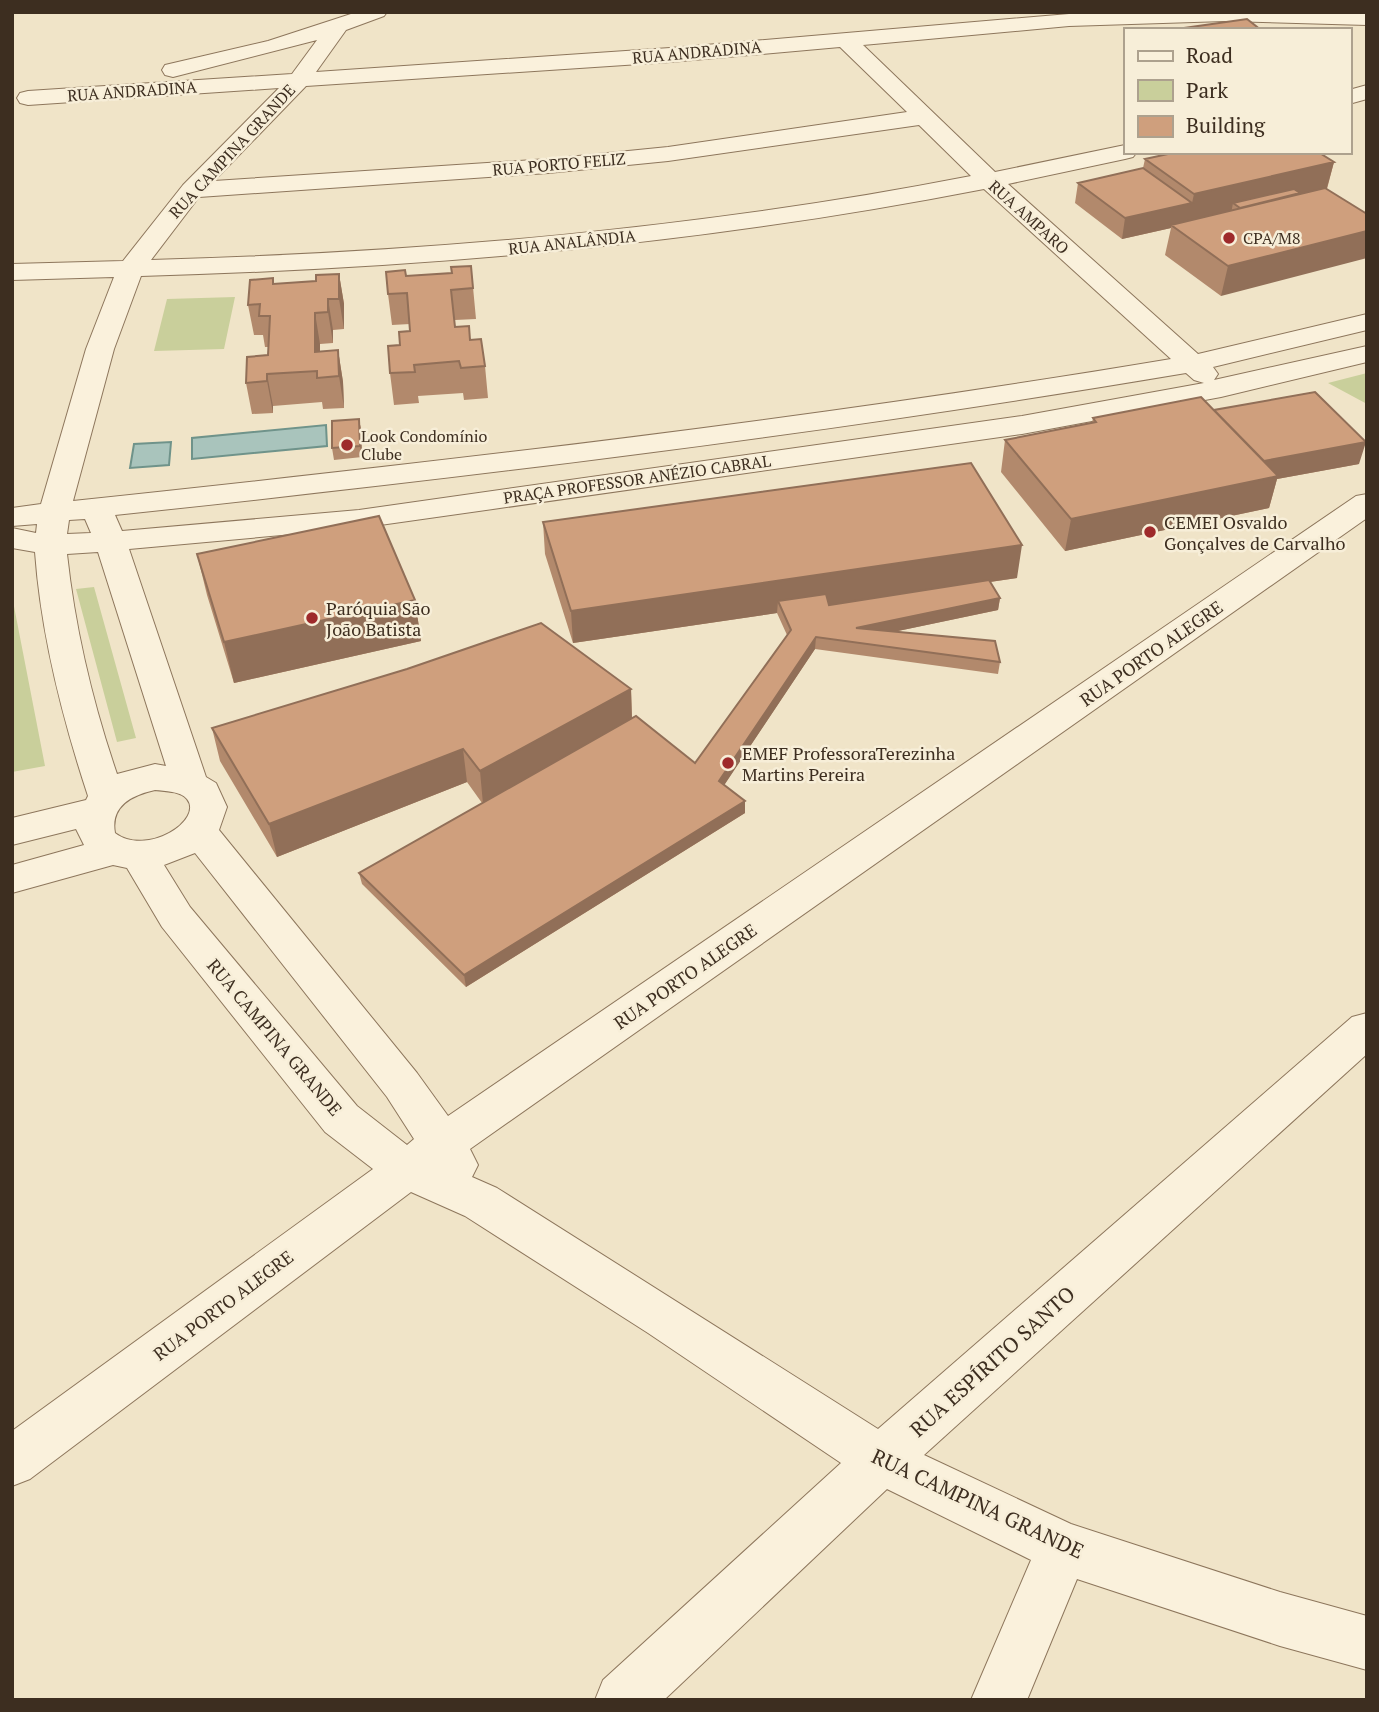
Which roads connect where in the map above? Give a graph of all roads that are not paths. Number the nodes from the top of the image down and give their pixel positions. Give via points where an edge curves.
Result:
1 (377, 12) edge
2 (1367, 19) edge
3 (337, 28) junction
4 (845, 39) junction
5 (298, 81) junction
6 (20, 99) edge
7 (923, 117) junction
8 (1124, 152) edge
9 (990, 181) junction
10 (192, 190) junction
11 (131, 268) junction
12 (12, 272) edge
13 (1367, 322) edge
14 (1367, 354) edge
15 (1191, 364) junction
16 (1221, 388) junction
17 (67, 475) junction
18 (1367, 503) edge
19 (97, 506) junction
20 (12, 517) edge
21 (52, 528) junction
22 (12, 538) edge
23 (109, 540) junction
24 (188, 781) junction
25 (102, 804) junction
26 (12, 832) edge
27 (199, 832) junction
28 (126, 854) junction
29 (12, 879) edge
30 (1367, 1029) edge
31 (424, 1156) junction
32 (881, 1460) junction
33 (12, 1462) edge
34 (1063, 1548) junction
35 (1367, 1643) edge
36 (623, 1700) edge
37 (999, 1700) edge

1 - 3 street
2 - 4 street, RUA ANDRADINA via 1151,16
3 - 5 street, RUA CAMPINA GRANDE
3 - 6 street via 233,57
4 - 5 street, RUA ANDRADINA
4 - 7 street, RUA AMPARO
5 - 6 street, RUA ANDRADINA
5 - 10 street, RUA CAMPINA GRANDE
7 - 9 street, RUA AMPARO
7 - 10 street, RUA PORTO FELIZ via 668,155
8 - 9 street, RUA ANALÂNDIA
9 - 11 street, RUA ANALÂNDIA via 681,230 535,246 362,260
9 - 15 street, RUA AMPARO
10 - 11 street, RUA CAMPINA GRANDE
11 - 12 street, RUA ANALÂNDIA
11 - 17 street, RUA CAMPINA GRANDE via 100,349
13 - 15 street, PRAÇA PROFESSOR ANÉZIO CABRAL
14 - 16 street, PRAÇA PROFESSOR ANÉZIO CABRAL
15 - 16 street, RUA AMPARO
15 - 19 street, PRAÇA PROFESSOR ANÉZIO CABRAL via 971,401 715,436
16 - 23 street, PRAÇA PROFESSOR ANÉZIO CABRAL via 1022,425 359,519
17 - 19 street
17 - 21 street, RUA CAMPINA GRANDE
18 - 31 street, RUA PORTO ALEGRE
19 - 21 street, PRAÇA PROFESSOR ANÉZIO CABRAL
19 - 23 street
20 - 21 street
21 - 22 street
21 - 23 street, PRAÇA PROFESSOR ANÉZIO CABRAL
21 - 25 street, RUA CAMPINA GRANDE via 55,599
23 - 24 street
24 - 25 street via 155,777 120,788
24 - 27 street via 207,798 209,809
25 - 26 street
25 - 28 street via 93,822 95,834 102,844
27 - 28 street via 173,850
27 - 31 street via 402,1085
28 - 29 street
28 - 31 street, RUA CAMPINA GRANDE via 341,1119
30 - 32 street, RUA ESPÍRITO SANTO
31 - 32 street, RUA CAMPINA GRANDE via 481,1202
31 - 33 street, RUA PORTO ALEGRE
32 - 34 street, RUA CAMPINA GRANDE
32 - 36 street, RUA ESPÍRITO SANTO
34 - 35 street, RUA CAMPINA GRANDE
34 - 37 street

